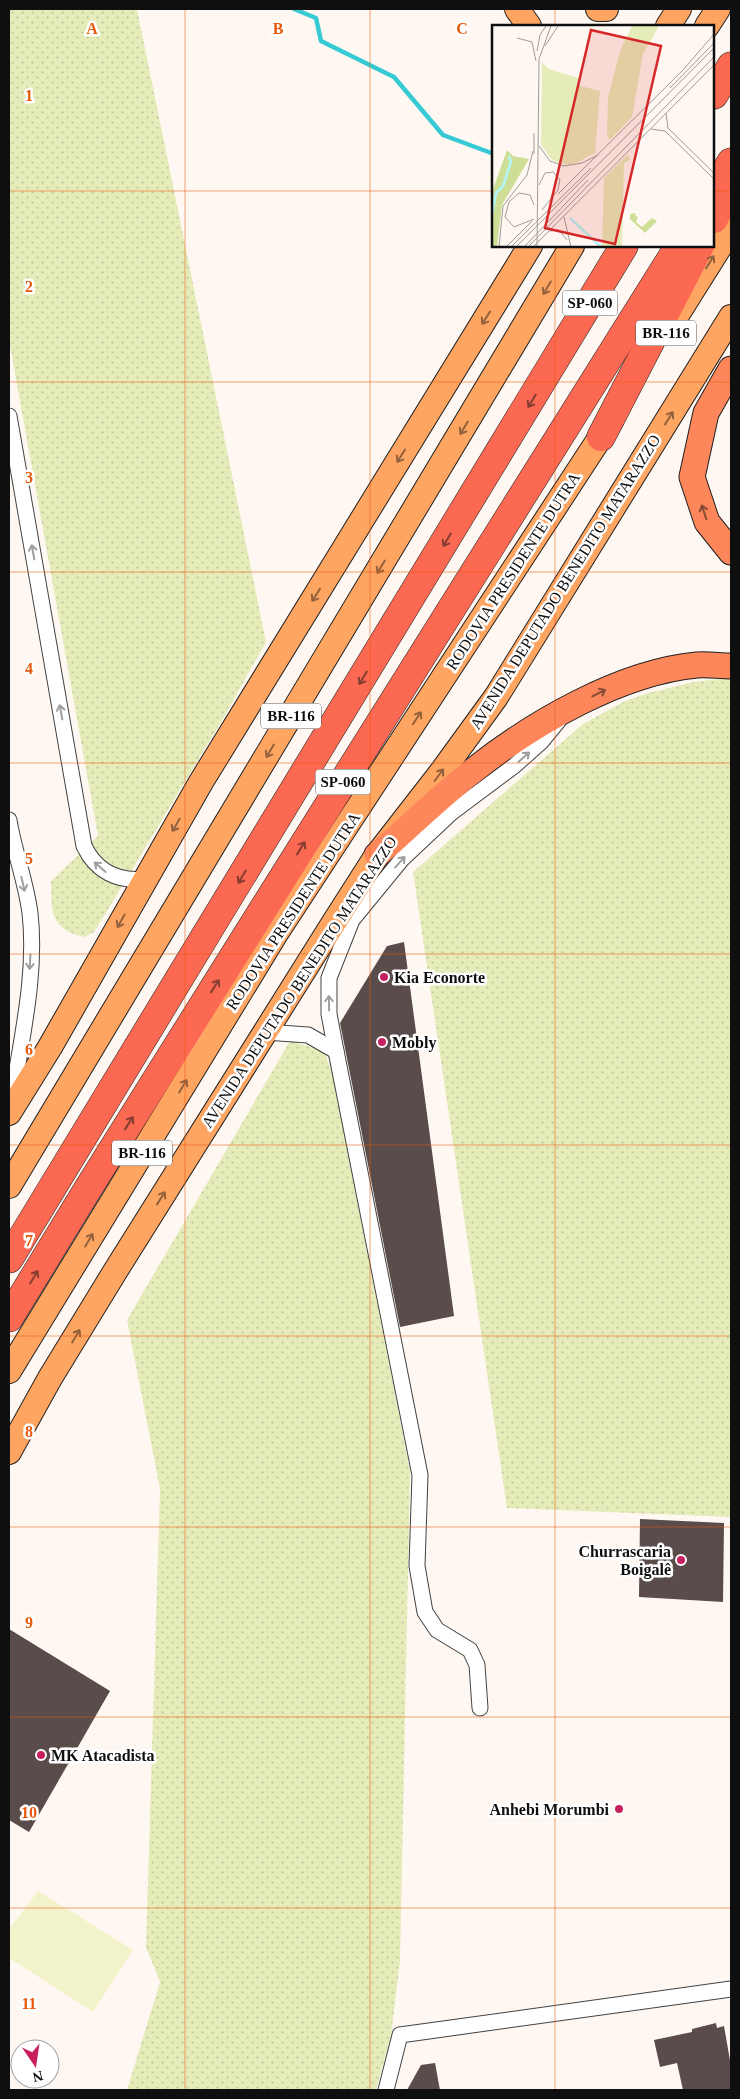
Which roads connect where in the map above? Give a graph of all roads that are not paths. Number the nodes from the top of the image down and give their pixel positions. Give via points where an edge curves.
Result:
1 (517, 9) edge
2 (598, 9) edge
3 (606, 9) edge
4 (678, 9) edge
5 (718, 9) edge
6 (528, 25) edge
7 (669, 25) edge
8 (708, 25) edge
9 (731, 66) edge
10 (715, 93) edge
11 (731, 162) edge
12 (731, 185) edge
13 (715, 188) edge
14 (715, 217) edge
15 (731, 228) edge
16 (529, 248) edge
17 (571, 248) edge
18 (623, 248) edge
19 (677, 248) edge
20 (699, 248) edge
21 (731, 317) edge
22 (731, 369) edge
23 (9, 416) edge
24 (601, 437) junction
25 (731, 552) edge
26 (731, 666) edge
27 (568, 709) junction
28 (9, 820) edge
29 (377, 855) junction
30 (145, 878) junction
31 (265, 1032) junction
32 (336, 1051) junction
33 (10, 1111) edge
34 (9, 1186) edge
35 (9, 1259) edge
36 (9, 1318) edge
37 (9, 1371) edge
38 (50, 1378) junction
39 (9, 1437) edge
40 (9, 1452) edge
41 (480, 1708) dead end
42 (731, 1989) edge
43 (386, 2090) edge

1 - 6 main road
2 - 3 main road
4 - 7 main road
5 - 8 main road
9 - 10 highway
11 - 13 highway
12 - 14 highway
24 -> 15 main road, RODOVIA PRESIDENTE DUTRA / BR-116
16 -> 30 main road
17 -> 34 main road, BR-116
18 -> 35 highway, SP-060
36 -> 19 highway, RODOVIA PRESIDENTE DUTRA / SP-060
20 - 24 highway
29 -> 21 main road, AVENIDA DEPUTADO BENEDITO MATARAZZO via 496,697
25 -> 22 highway via 707,522 692,477 706,413
30 -> 23 street via 126,880 109,874 94,862 84,846
37 -> 24 main road, RODOVIA PRESIDENTE DUTRA / BR-116 via 276,934
27 -> 26 highway via 614,685 698,665
27 - 29 highway via 519,737 473,770
32 -> 27 street via 329,1014 329,978 352,920 402,859 451,812 541,742
28 -> 33 street via 30,913 31,950 29,990
29 - 31 main road, AVENIDA DEPUTADO BENEDITO MATARAZZO
30 -> 33 main road via 50,1047
31 - 32 street via 308,1035
38 -> 31 main road, AVENIDA DEPUTADO BENEDITO MATARAZZO
32 - 41 street via 420,1475 417,1566 425,1612 437,1630 470,1650 477,1665
38 - 39 main road
38 - 40 main road, AVENIDA DEPUTADO BENEDITO MATARAZZO
42 - 43 street via 400,2035

